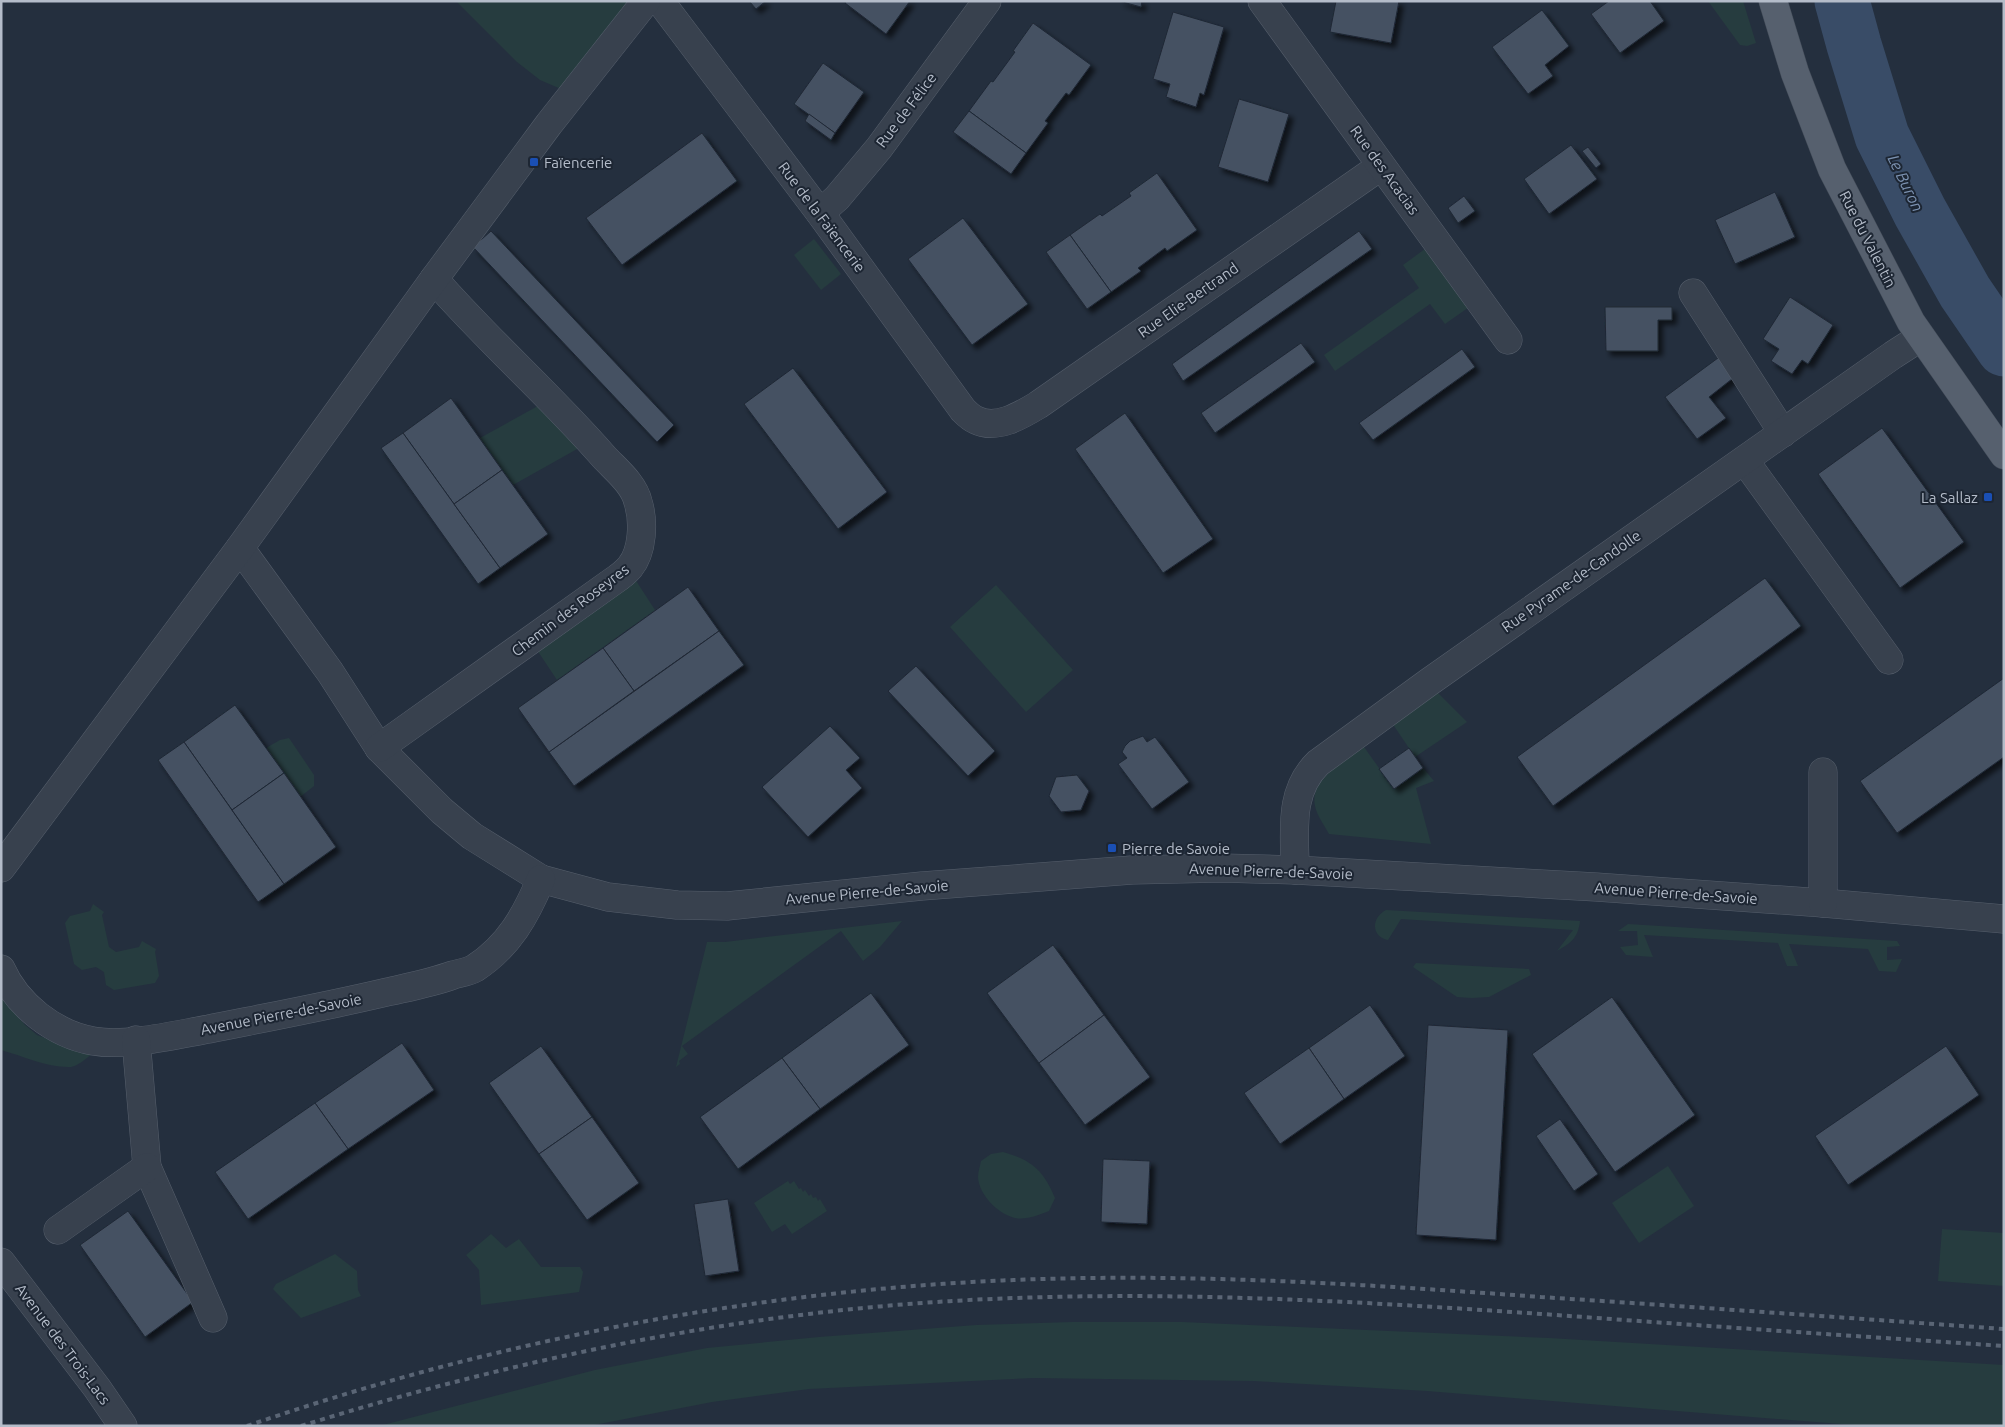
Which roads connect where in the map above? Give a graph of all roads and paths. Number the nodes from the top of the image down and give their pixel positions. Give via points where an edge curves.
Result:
1 (646, 1) edge
2 (660, 1) edge
3 (987, 1) edge
4 (1262, 1) edge
5 (1773, 1) edge
6 (1381, 166) junction
7 (820, 214) junction
8 (434, 279) junction
9 (1693, 294) dead end
10 (1921, 336) junction
11 (1508, 340) dead end
12 (989, 424) joint
13 (1783, 433) junction
14 (2004, 455) edge
15 (1745, 461) junction
16 (240, 548) junction
17 (1889, 660) dead end
18 (379, 748) junction
19 (1823, 772) dead end
20 (1, 868) edge
21 (1296, 870) junction
22 (542, 879) junction
23 (1823, 903) junction
24 (2004, 919) edge
25 (1, 969) edge
26 (136, 1040) junction
27 (147, 1168) junction
28 (58, 1230) dead end
29 (1, 1262) edge
30 (213, 1318) dead end
31 (123, 1426) edge

1 - 8 street via 549,124
2 - 7 street, Rue de la Faïencerie
3 - 7 street, Rue de Félice via 879,148
4 - 6 street, Rue des Acacias
5 - 10 main road, Rue du Valentin via 1795,73 1832,169
6 - 11 street, Rue des Acacias
6 - 12 street, Rue Elie-Bertrand via 1038,405 1013,418
7 - 12 street, Rue de la Faïencerie via 963,410 975,420
8 - 16 street
8 - 18 street, Chemin des Roseyres via 631,487 638,501 640,540 630,568
9 - 13 street
10 - 13 street, Rue Pyrame-de-Candolle
10 - 14 main road, Rue du Valentin
13 - 15 street, Rue Pyrame-de-Candolle
15 - 17 street
15 - 21 street, Rue Pyrame-de-Candolle via 1634,536 1307,773 1300,786 1296,806
16 - 18 street, Avenue Pierre-de-Savoie via 330,672
16 - 20 street
18 - 22 street, Avenue Pierre-de-Savoie via 472,836
19 - 23 street
21 - 22 street, Avenue Pierre-de-Savoie via 1132,870 922,886 727,906 677,905 608,897
21 - 23 street, Avenue Pierre-de-Savoie
22 - 26 street, Avenue Pierre-de-Savoie via 517,928 498,951 473,969 433,982 324,1007
23 - 24 street, Avenue Pierre-de-Savoie
25 - 26 street, Avenue Pierre-de-Savoie via 24,1003 52,1026 75,1037 95,1041
26 - 27 street
27 - 28 street
27 - 30 street
29 - 31 street, Avenue des Trois-Lacs

